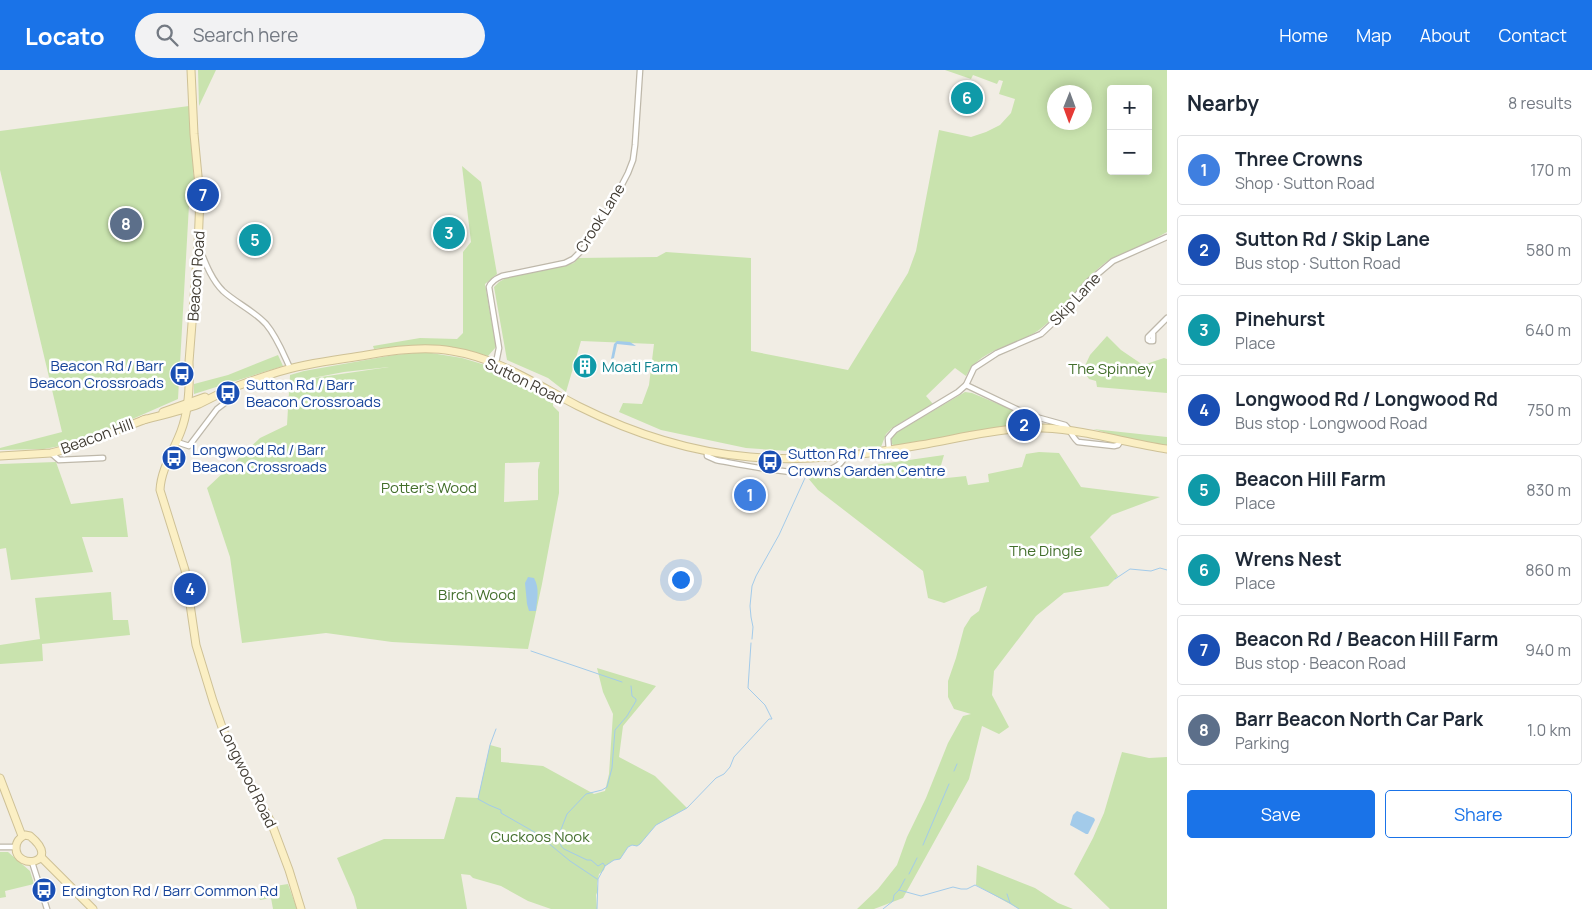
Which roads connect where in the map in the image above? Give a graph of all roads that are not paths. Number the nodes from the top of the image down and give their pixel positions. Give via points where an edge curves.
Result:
1 (191, 70) edge
2 (640, 70) edge
3 (1167, 237) edge
4 (198, 246) junction
5 (1167, 318) edge
6 (1153, 334) dead end
7 (496, 363) junction
8 (290, 368) junction
9 (966, 385) junction
10 (234, 396) dead end
11 (184, 406) junction
12 (1039, 418) junction
13 (1036, 428) junction
14 (1069, 430) junction
15 (177, 442) junction
16 (1167, 449) edge
17 (889, 450) junction
18 (707, 451) junction
19 (51, 453) junction
20 (0, 456) edge
21 (846, 456) junction
22 (103, 458) dead end
23 (0, 778) edge
24 (22, 836) junction
25 (0, 847) edge
26 (16, 847) junction
27 (41, 857) junction
28 (32, 862) junction
29 (47, 909) edge
30 (93, 909) edge
31 (301, 909) edge

1 - 4 main road, Beacon Road via 200,188
2 - 7 street, Crook Lane via 633,160 614,200 585,247 565,263 502,276 490,284 499,348
3 - 9 street, Skip Lane via 1113,261 1088,282 1041,334 997,353 974,368
4 - 8 street via 207,269 223,291 257,315 276,337
4 - 11 main road, Beacon Road
5 - 6 street
7 - 8 main road, Sutton Road via 453,351 414,349
7 - 18 main road, Sutton Road via 598,416 656,438
8 - 11 main road, Sutton Road
9 - 12 street
9 - 17 street, Skip Lane via 896,430 888,438
10 - 15 street via 217,409 189,446
11 - 15 main road, Longwood Road
11 - 19 main road, Beacon Hill
12 - 13 street
12 - 14 street via 1065,425
13 - 14 main road, Sutton Road
13 - 17 main road, Sutton Road
14 - 16 main road, Sutton Road
15 - 31 main road, Longwood Road via 162,476 160,490 185,570 198,653 223,730 271,822
17 - 21 main road, Sutton Road
18 - 21 main road, Sutton Road via 781,459
18 - 21 street, Sutton Road via 707,456 716,460 800,473 835,467
19 - 20 main road, Beacon Hill
19 - 22 street, Beacon Hill via 59,460
23 - 24 main road
24 - 26 main road
24 - 27 main road via 30,836 38,843
25 - 26 street
26 - 28 main road via 24,860
27 - 28 main road
27 - 30 main road
28 - 29 street

